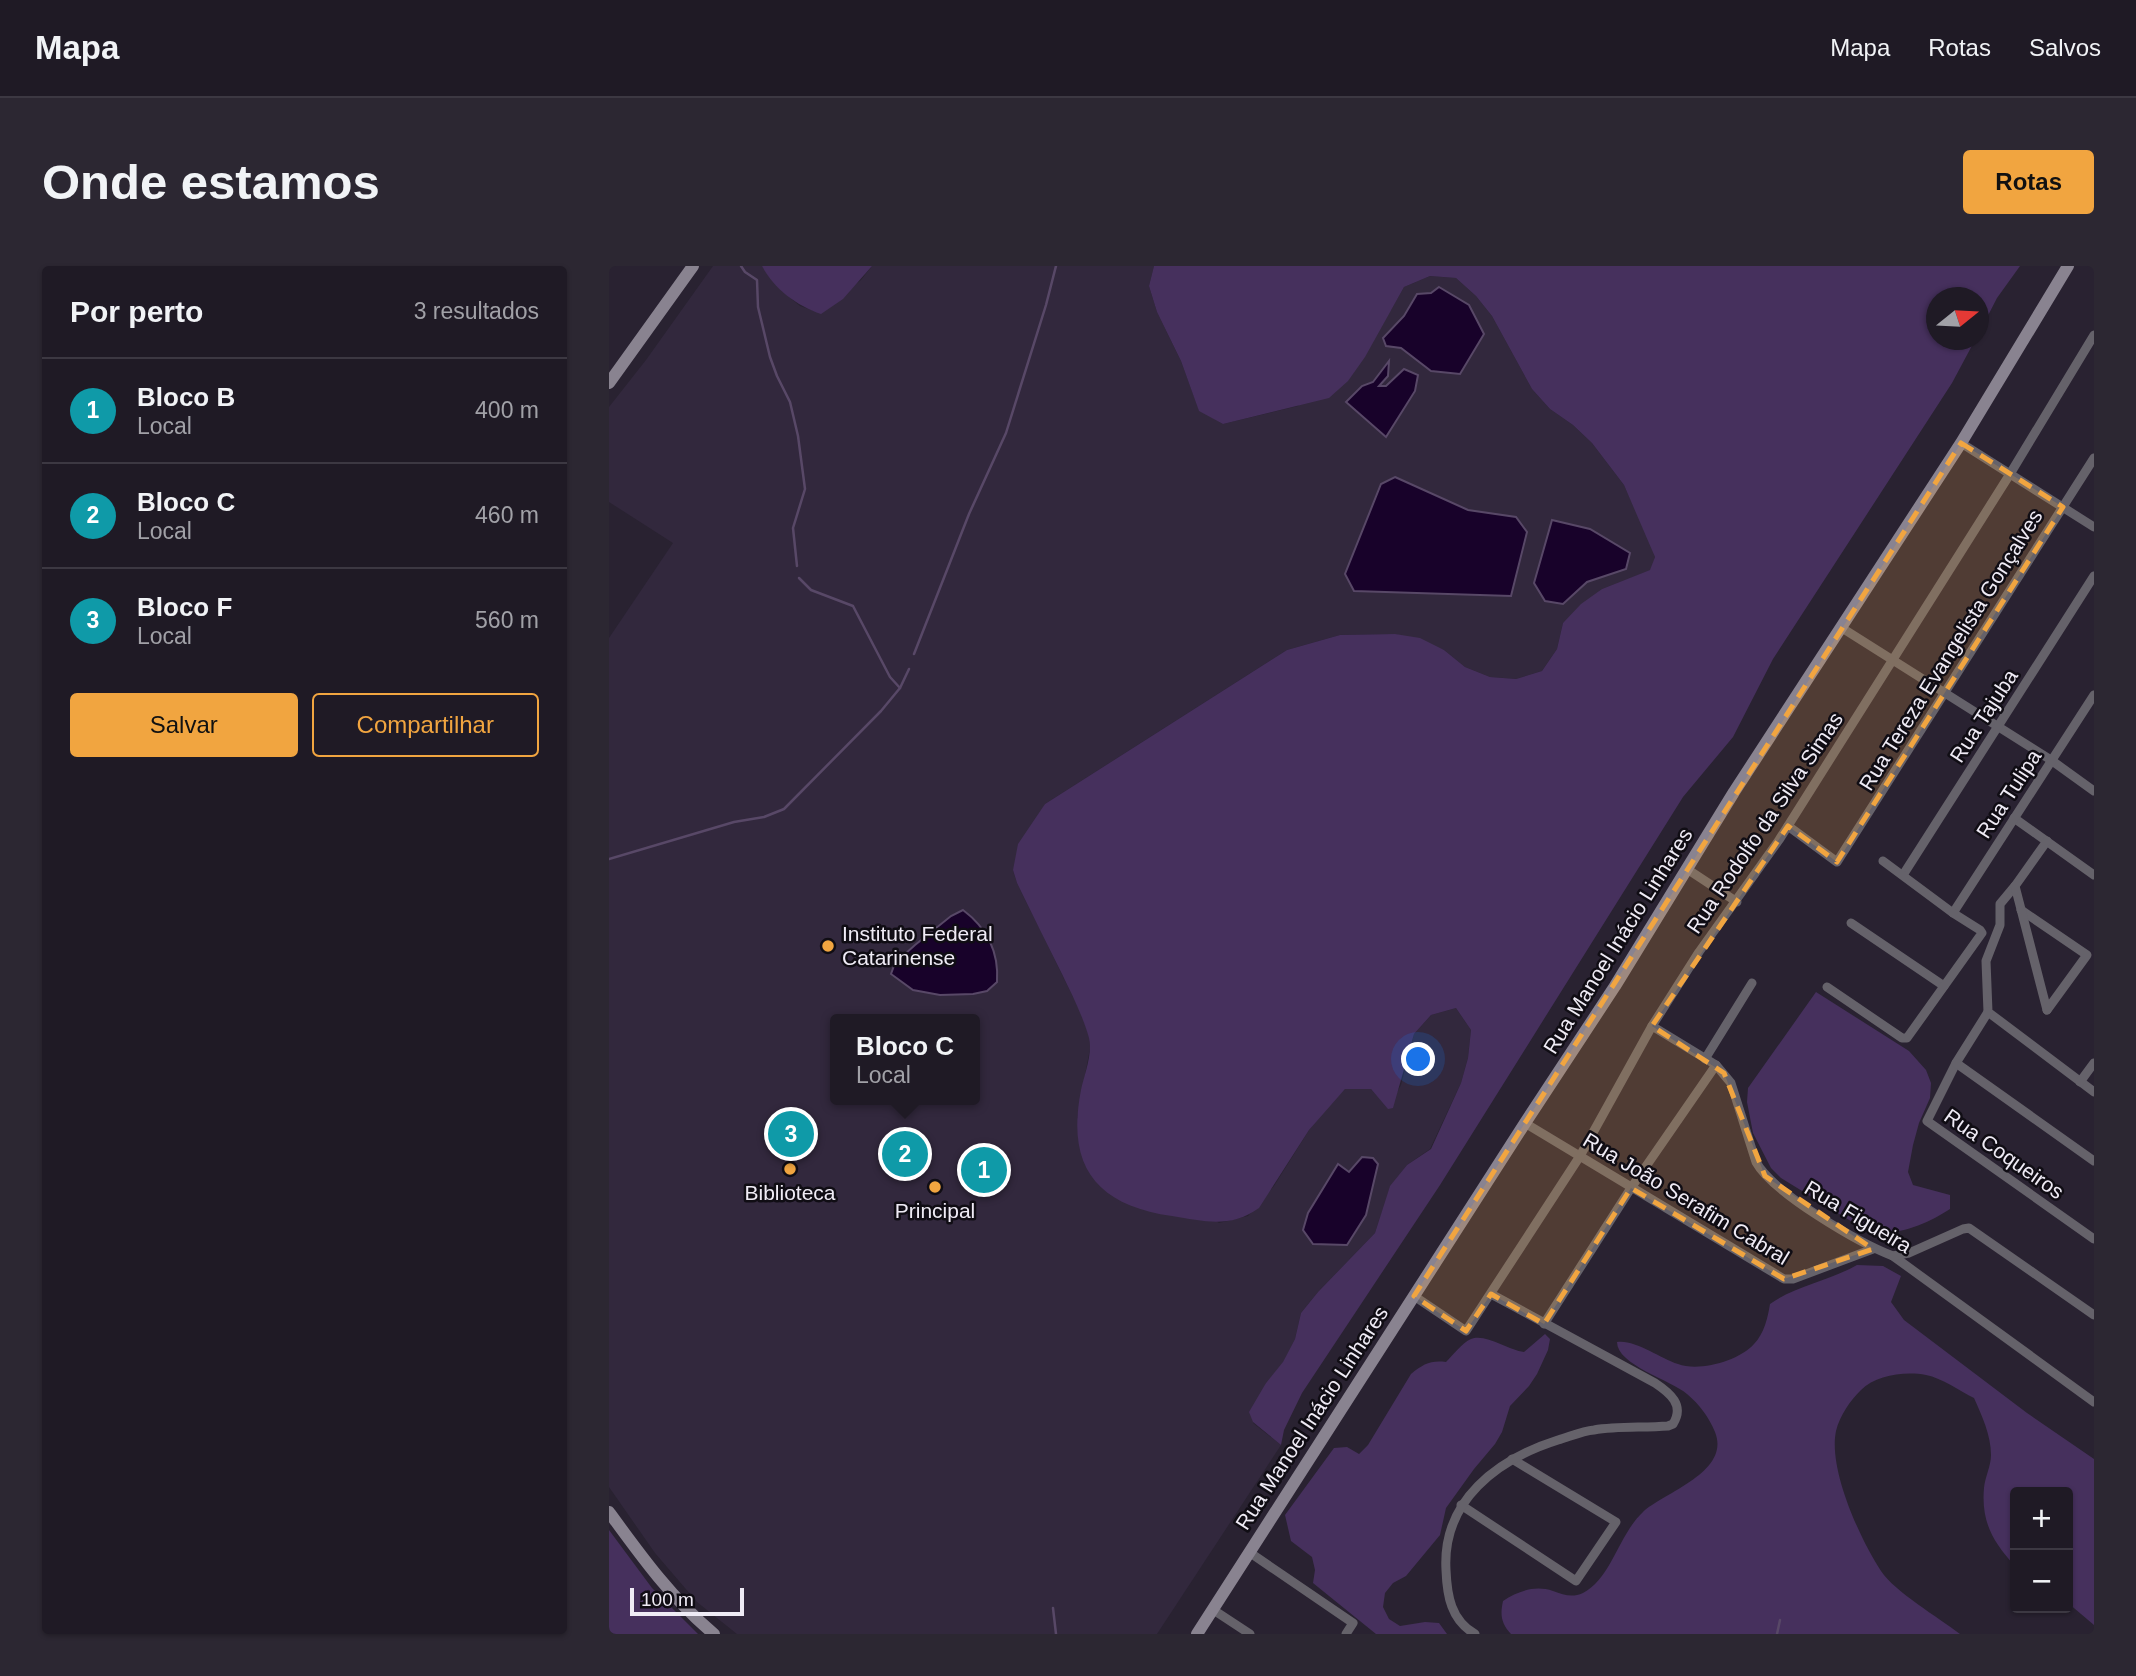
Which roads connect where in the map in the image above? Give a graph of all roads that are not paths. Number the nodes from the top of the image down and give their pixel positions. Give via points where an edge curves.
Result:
1 (693, 266) edge
2 (2068, 266) edge
3 (2094, 335) edge
4 (609, 383) edge
5 (1961, 443) junction
6 (2094, 458) edge
7 (2010, 474) junction
8 (2063, 507) junction
9 (2094, 527) edge
10 (2094, 576) edge
11 (1842, 628) junction
12 (1893, 660) junction
13 (1945, 693) junction
14 (2094, 695) edge
15 (1998, 726) junction
16 (2052, 760) junction
17 (2094, 791) edge
18 (2014, 818) junction
19 (1787, 826) junction
20 (2047, 841) junction
21 (1883, 861) dead end
22 (1687, 869) junction
23 (1903, 875) junction
24 (2094, 875) edge
25 (2015, 886) junction
26 (1737, 902) junction
27 (2021, 910) junction
28 (1953, 913) junction
29 (1851, 923) dead end
30 (1752, 983) dead end
31 (1944, 986) junction
32 (1827, 988) dead end
33 (1988, 1012) junction
34 (1652, 1026) junction
35 (1705, 1059) junction
36 (1956, 1063) junction
37 (2094, 1063) edge
38 (1716, 1065) junction
39 (2080, 1082) junction
40 (2094, 1092) edge
41 (1525, 1123) junction
42 (1580, 1157) junction
43 (2094, 1161) edge
44 (1631, 1188) junction
45 (2094, 1239) edge
46 (1873, 1249) junction
47 (1893, 1256) junction
48 (1491, 1294) junction
49 (1414, 1296) junction
50 (2094, 1315) edge
51 (1544, 1324) junction
52 (2093, 1398) edge
53 (1512, 1459) junction
54 (1461, 1505) junction
55 (609, 1512) edge
56 (1249, 1552) junction
57 (1213, 1609) junction
58 (714, 1634) edge
59 (1197, 1634) edge
60 (1250, 1634) edge
61 (1346, 1634) edge
62 (1475, 1634) edge

1 - 4 main road
2 - 5 main road, Rua Manoel Inácio Linhares
3 - 7 street, Rua Rodolfo da Silva Simas
5 - 7 street
5 - 11 main road, Rua Manoel Inácio Linhares
6 - 8 street, Rua Tereza Evangelista Gonçalves
7 - 8 street
7 - 12 street, Rua Rodolfo da Silva Simas
8 - 9 street
8 - 13 street, Rua Tereza Evangelista Gonçalves
10 - 15 street, Rua Tajuba
11 - 12 street
11 - 22 main road, Rua Manoel Inácio Linhares
12 - 13 street
12 - 19 street, Rua Rodolfo da Silva Simas
13 - 15 street
13 - 19 street, Rua Tereza Evangelista Gonçalves via 1837,862
14 - 16 street, Rua Tulipa
15 - 16 street
15 - 23 street, Rua Tajuba
16 - 17 street
16 - 18 street, Rua Tulipa
18 - 20 street
18 - 28 street, Rua Tulipa
19 - 26 street, Rua Rodolfo da Silva Simas
20 - 24 street
20 - 25 street
21 - 23 street
22 - 26 street
22 - 41 main road, Rua Manoel Inácio Linhares
23 - 28 street
25 - 27 street
25 - 33 street via 2000,904 2000,925 1986,961
26 - 34 street, Rua Rodolfo da Silva Simas
27 - 27 street via 2087,955 2047,1010
28 - 31 street via 1982,933
29 - 31 street
30 - 35 street
31 - 32 street via 1904,1039
33 - 36 street
33 - 39 street
34 - 35 street, Rua Figueira
34 - 42 street, Rua Rodolfo da Silva Simas
35 - 38 street, Rua Figueira
36 - 43 street
36 - 45 street, Rua Coqueiros via 1927,1121
37 - 39 street
38 - 44 street
38 - 46 street, Rua Figueira via 1731,1083 1761,1171 1780,1190
39 - 40 street
41 - 42 street, Rua João Serafim Cabral
41 - 49 main road, Rua Manoel Inácio Linhares
42 - 44 street, Rua João Serafim Cabral
42 - 48 street, Rua Rodolfo da Silva Simas
44 - 46 street, Rua João Serafim Cabral via 1784,1279
44 - 51 street
46 - 47 street, Rua Figueira
47 - 50 street via 1969,1228
47 - 52 street, Rua Figueira
48 - 49 street, Rua Rodolfo da Silva Simas via 1466,1331
48 - 51 street
49 - 56 main road, Rua Manoel Inácio Linhares
51 - 53 street via 1664,1388 1677,1404 1677,1420 1668,1426 1591,1430
53 - 54 street via 1478,1484
53 - 54 street via 1616,1522 1576,1581
54 - 62 street via 1446,1549 1446,1584 1458,1620
55 - 58 main road via 668,1590
56 - 57 main road, Rua Manoel Inácio Linhares
56 - 61 street via 1353,1623
57 - 59 main road, Rua Manoel Inácio Linhares
57 - 60 street

